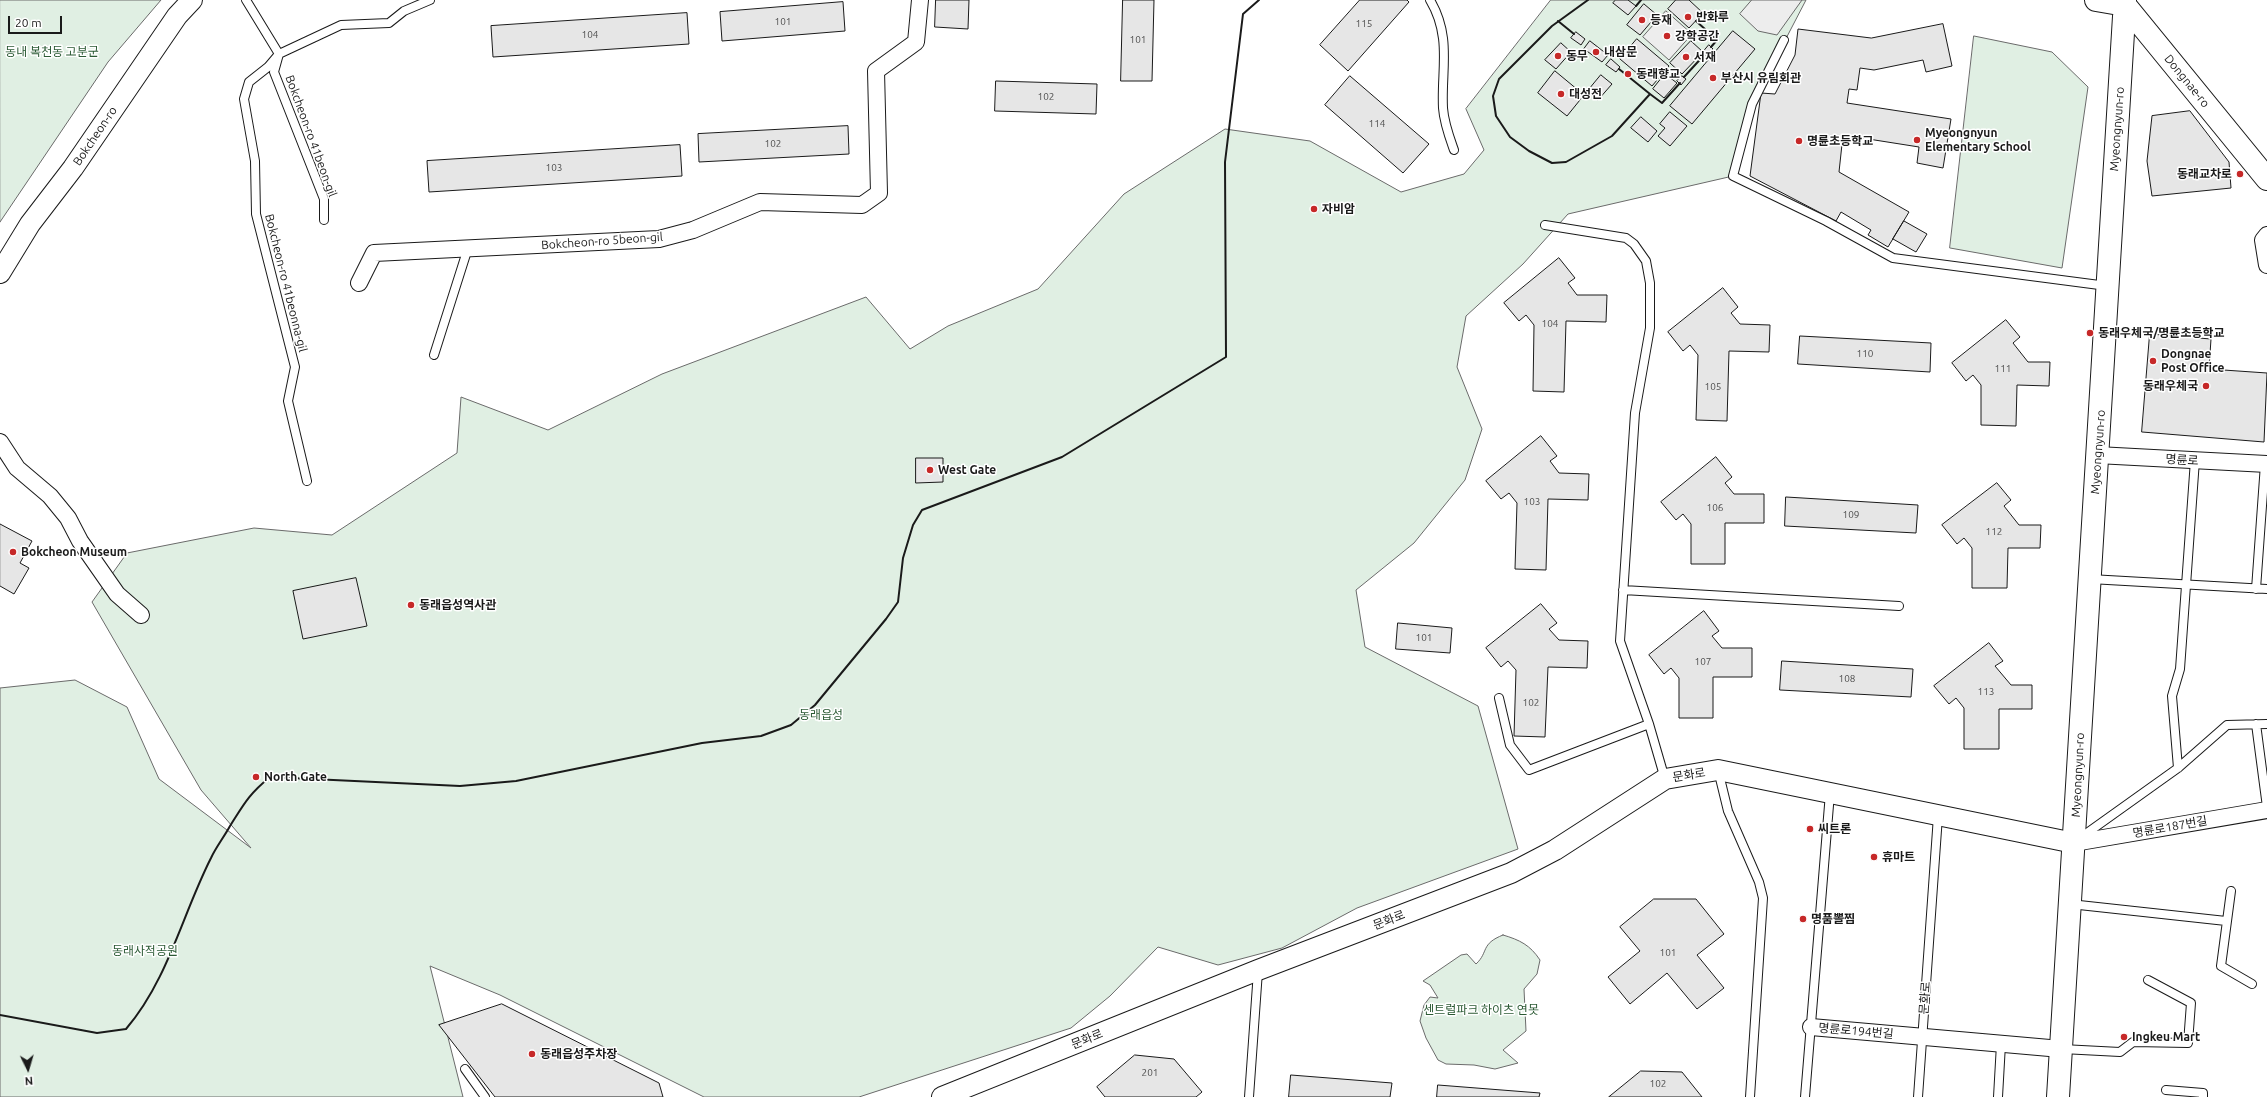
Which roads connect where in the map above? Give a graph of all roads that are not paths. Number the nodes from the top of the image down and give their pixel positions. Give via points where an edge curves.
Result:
1 (192, 0) edge
2 (246, 0) edge
3 (430, 0) edge
4 (920, 0) edge
5 (1430, 0) edge
6 (2096, 0) edge
7 (2124, 2) edge
8 (1784, 40) dead end
9 (279, 54) junction
10 (1454, 150) dead end
11 (2267, 179) edge
12 (324, 220) dead end
13 (1545, 225) dead end
14 (2267, 235) edge
15 (468, 248) junction
16 (2267, 265) edge
17 (1, 271) edge
18 (359, 283) dead end
19 (2108, 286) junction
20 (434, 355) dead end
21 (0, 442) edge
22 (2097, 455) junction
23 (2195, 460) junction
24 (2266, 464) edge
25 (307, 481) dead end
26 (2090, 579) junction
27 (2187, 585) junction
28 (2256, 589) junction
29 (2267, 589) edge
30 (1623, 590) junction
31 (1899, 606) dead end
32 (140, 615) dead end
33 (1499, 698) dead end
34 (1649, 724) junction
35 (2256, 724) junction
36 (2267, 724) edge
37 (2178, 768) junction
38 (1718, 770) junction
39 (1665, 779) junction
40 (1830, 793) junction
41 (2267, 809) edge
42 (1939, 815) junction
43 (2074, 843) junction
44 (2231, 891) dead end
45 (2070, 904) junction
46 (2226, 921) junction
47 (1258, 970) junction
48 (2148, 980) dead end
49 (2252, 984) dead end
50 (1811, 1028) junction
51 (1922, 1037) junction
52 (2001, 1044) junction
53 (2061, 1049) junction
54 (465, 1069) dead end
55 (2166, 1090) dead end
56 (485, 1097) edge
57 (942, 1097) edge
58 (1249, 1097) edge
59 (1750, 1097) edge
60 (1805, 1097) edge
61 (1918, 1097) edge
62 (1998, 1097) edge
63 (2058, 1097) edge
64 (2202, 1097) edge

1 - 17 street, Bokcheon-ro via 177,16 73,168 30,224
2 - 9 lane
3 - 9 lane via 404,11 389,23 341,25
4 - 15 street, Bokcheon-ro 5beon-gil via 916,42 876,71 879,193 862,205 760,202 693,230 659,239
5 - 10 lane via 1442,32 1445,52 1443,107 1445,124
6 - 7 main road
7 - 11 main road, Dongnae-ro
7 - 19 main road, Myeongnyun-ro
8 - 19 lane via 1752,104 1733,176 1892,258
9 - 12 lane, Bokcheon-ro 41beon-gil via 274,72 324,199
9 - 25 lane, Bokcheon-ro 41beonna-gil via 249,82 244,99 255,161 256,214 294,367 288,400
13 - 30 lane via 1626,238 1634,244 1646,261 1650,282 1650,328 1635,414
14 - 16 street via 2263,240
15 - 18 street, Bokcheon-ro 5beon-gil via 374,253
15 - 20 lane
19 - 22 main road, Myeongnyun-ro
21 - 32 street via 17,468 50,496 68,518 80,542 117,594
22 - 23 street, 명륜로
22 - 26 main road, Myeongnyun-ro
23 - 24 street, 명륜로
23 - 27 lane
24 - 28 lane
26 - 27 lane
26 - 43 main road, Myeongnyun-ro
27 - 28 lane
27 - 37 lane via 2180,669 2172,696
28 - 29 lane
30 - 31 lane
30 - 34 lane via 1620,641
33 - 34 lane via 1510,745 1530,770
34 - 39 lane
35 - 36 lane
35 - 37 lane via 2227,725
35 - 41 lane
37 - 43 lane
38 - 39 street, 문화로
38 - 40 street, 문화로
38 - 59 lane via 1728,811 1759,882 1763,898
39 - 47 street, 문화로 via 1555,850 1511,873
40 - 42 street, 문화로
40 - 50 lane
41 - 43 street, 명륜로187번길
42 - 43 street, 문화로
42 - 51 lane, 문화로
43 - 45 main road, Myeongnyun-ro
44 - 46 lane
45 - 46 lane
45 - 53 main road, Myeongnyun-ro
46 - 49 lane via 2221,966
47 - 57 street, 문화로
47 - 58 lane
48 - 53 lane via 2191,1003 2188,1043 2132,1042 2120,1052
50 - 51 street, 명륜로194번길
50 - 60 lane, 명륜로194번길
51 - 52 street, 명륜로194번길
51 - 61 lane
52 - 53 street, 명륜로194번길
52 - 62 lane
53 - 63 main road, Myeongnyun-ro
54 - 56 lane
55 - 64 lane via 2203,1093

